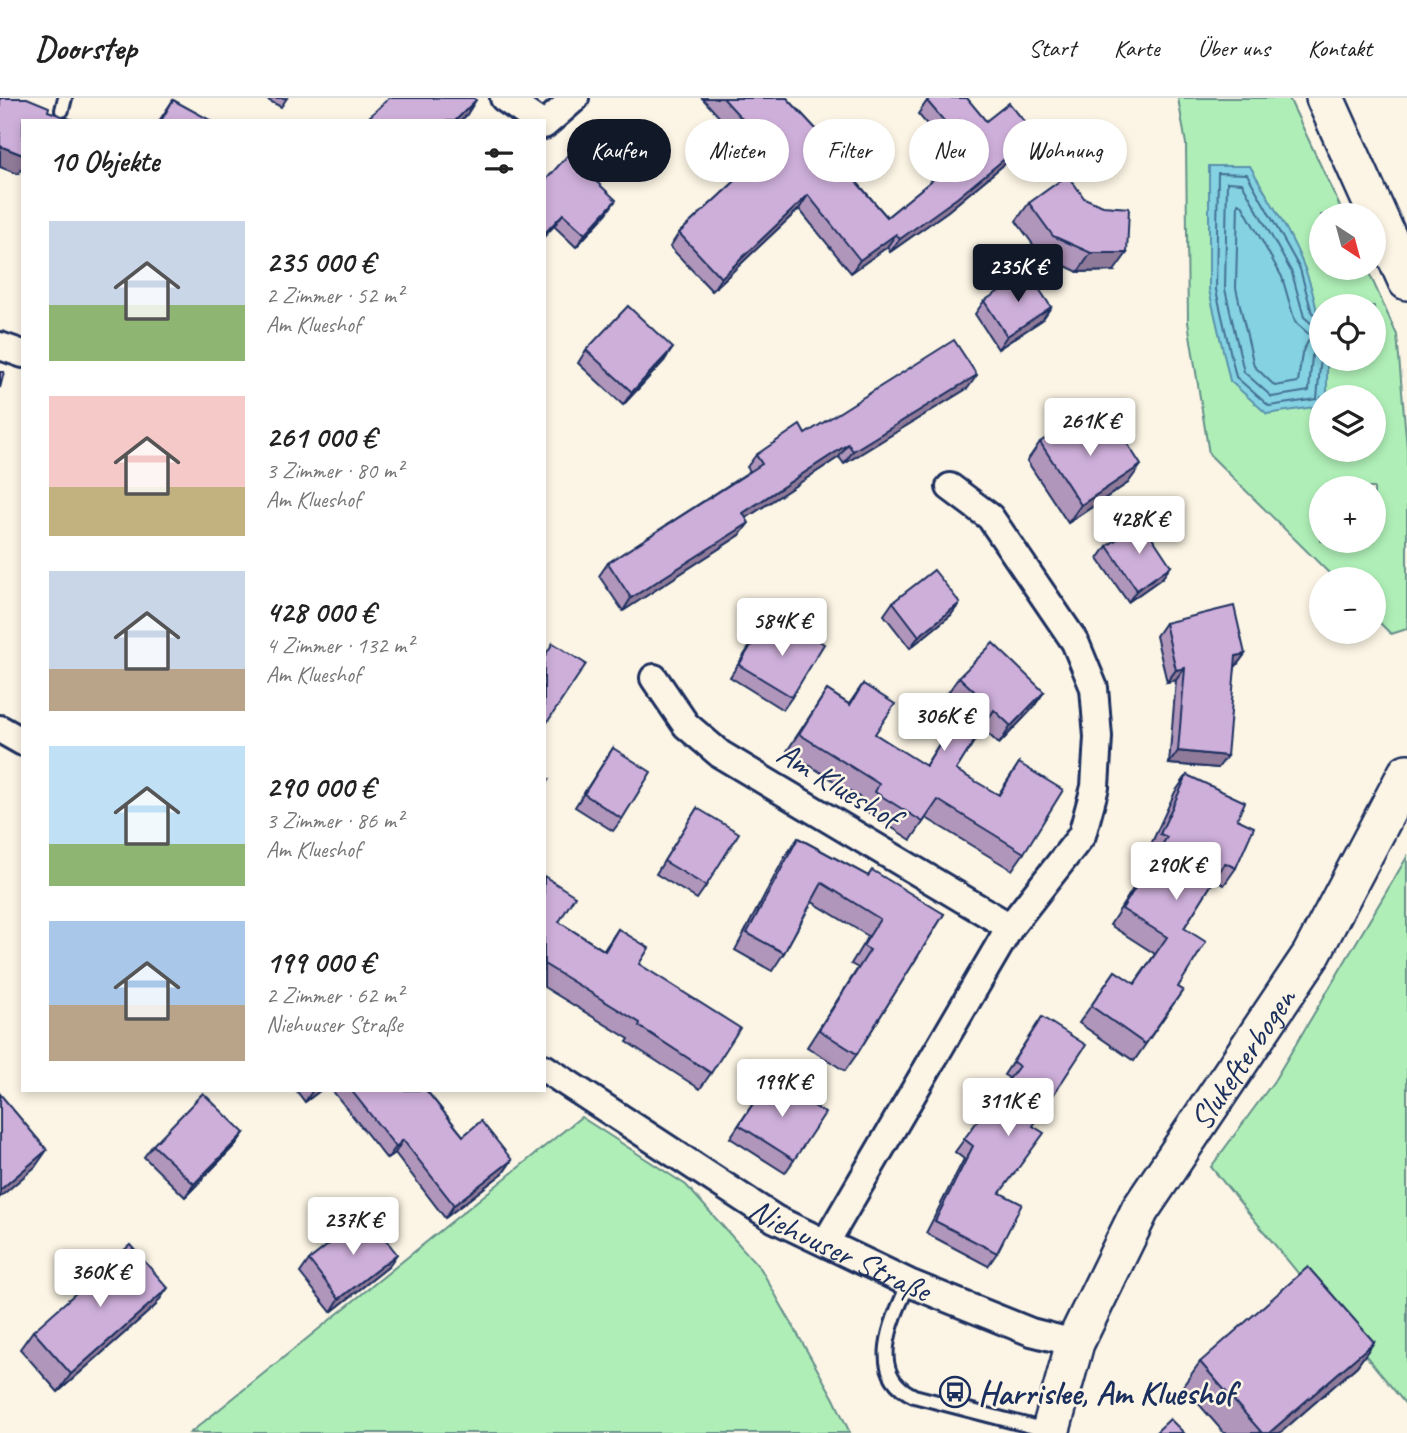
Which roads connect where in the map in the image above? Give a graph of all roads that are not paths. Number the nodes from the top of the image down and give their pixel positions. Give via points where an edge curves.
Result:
1 (504, 98) edge
2 (575, 98) edge
3 (1325, 98) edge
4 (534, 119) edge
5 (546, 123) edge
6 (1407, 281) edge
7 (0, 346) edge
8 (21, 353) edge
9 (950, 487) dead end
10 (654, 677) dead end
11 (0, 729) edge
12 (21, 741) edge
13 (1407, 773) edge
14 (1010, 927) junction
15 (546, 1069) edge
16 (826, 1242) junction
17 (909, 1283) junction
18 (1075, 1343) junction
19 (1051, 1432) edge

1 - 4 street
2 - 5 street
3 - 6 street
7 - 8 street
9 - 14 street via 990,517 1075,642 1094,688 1098,737 1095,787 1082,835
10 - 14 street, Am Klueshof via 686,726 720,754
11 - 12 street
13 - 18 street, Slukefterbogen via 1311,955 1140,1210
14 - 16 street
15 - 16 street, Niehuuser Straße via 775,1219
16 - 17 street, Niehuuser Straße
17 - 18 street, Niehuuser Straße via 1031,1332
17 - 19 lane via 891,1321 886,1362 898,1389
18 - 19 street

